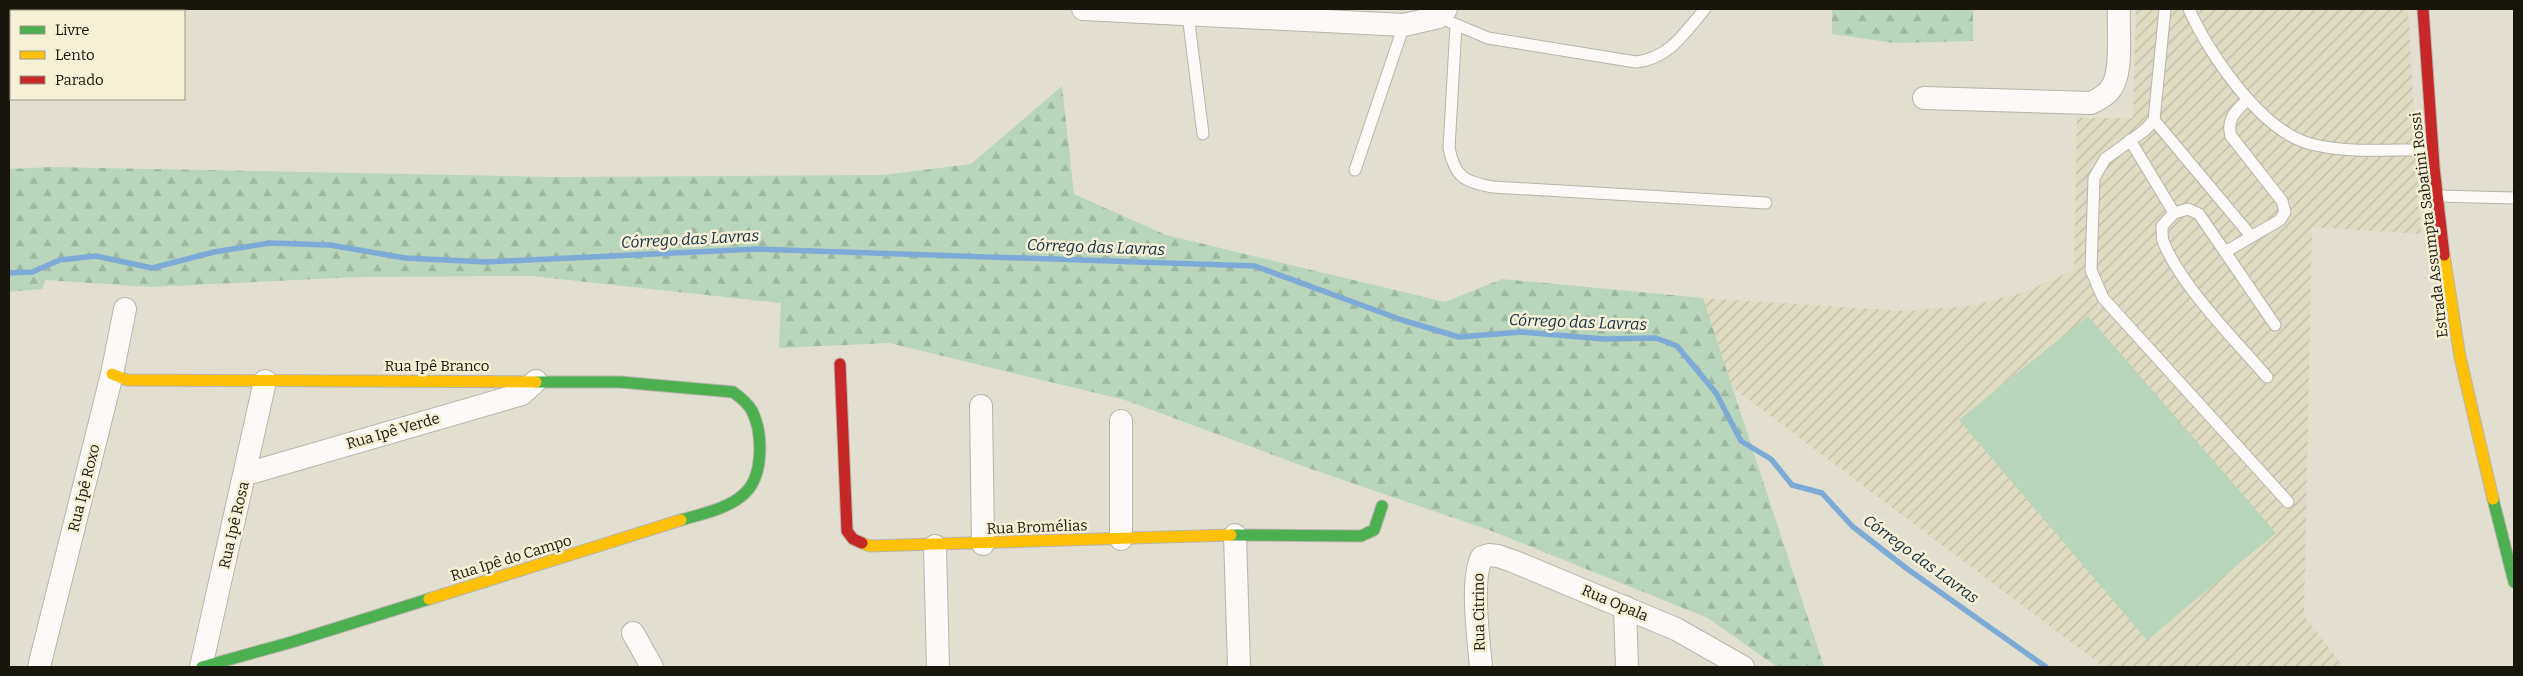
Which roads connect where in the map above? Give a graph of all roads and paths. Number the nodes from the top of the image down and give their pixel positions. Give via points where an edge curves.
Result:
1 (1083, 9) edge
2 (1706, 9) edge
3 (2119, 9) edge
4 (2165, 9) edge
5 (2189, 9) edge
6 (2423, 9) edge
7 (1188, 15) junction
8 (1447, 17) edge
9 (1404, 25) junction
10 (1924, 98) dead end
11 (2247, 100) junction
12 (2154, 120) junction
13 (1203, 134) dead end
14 (2130, 140) junction
15 (2433, 150) junction
16 (1355, 170) dead end
17 (2438, 196) junction
18 (2514, 198) edge
19 (1766, 203) dead end
20 (2174, 213) junction
21 (2251, 236) junction
22 (2225, 252) junction
23 (125, 309) dead end
24 (2275, 325) dead end
25 (840, 364) dead end
26 (112, 374) junction
27 (2267, 377) dead end
28 (536, 381) junction
29 (266, 382) junction
30 (981, 406) dead end
31 (753, 412) joint
32 (1121, 421) dead end
33 (246, 474) junction
34 (2288, 502) dead end
35 (1382, 506) dead end
36 (1235, 535) junction
37 (1121, 539) junction
38 (983, 544) junction
39 (935, 546) junction
40 (1482, 557) joint
41 (2514, 582) edge
42 (1625, 607) junction
43 (633, 633) dead end
44 (39, 667) edge
45 (201, 667) edge
46 (652, 667) edge
47 (938, 667) edge
48 (1240, 667) edge
49 (1481, 667) edge
50 (1627, 667) edge
51 (1743, 667) edge

1 - 7 street
2 - 8 lane via 1664,54 1636,62 1488,38
3 - 10 street via 2117,72 2115,82 2102,98 2091,103
4 - 12 lane
5 - 11 lane via 2207,43
6 - 15 street, Estrada Assumpta Sabatini Rossi
7 - 9 street
7 - 13 lane
8 - 9 street
8 - 19 lane via 1449,148 1452,164 1460,176 1472,183 1492,187
9 - 16 lane
11 - 15 lane via 2296,139 2310,144 2336,149
11 - 21 lane via 2233,114 2228,126 2231,136 2282,201 2284,212 2280,220
12 - 14 lane
12 - 21 lane
14 - 20 lane
14 - 34 lane via 2105,160 2094,178 2091,270 2095,284 2103,298
15 - 17 street, Estrada Assumpta Sabatini Rossi
17 - 18 lane
17 - 41 street, Estrada Assumpta Sabatini Rossi via 2454,325
20 - 22 lane via 2188,209 2199,214
20 - 27 lane via 2162,226 2162,239 2176,266
21 - 22 lane
22 - 24 lane
23 - 26 street, Rua Ipê Roxo
25 - 39 street, Rua Bromélias via 847,531 853,539 870,546
26 - 29 street, Rua Ipê Branco via 126,380
26 - 44 street, Rua Ipê Roxo
28 - 29 street, Rua Ipê Branco
28 - 31 street, Rua Ipê Branco via 620,382 717,389 733,392
28 - 33 street, Rua Ipê Verde via 522,394
29 - 33 street, Rua Ipê Rosa
30 - 38 street
31 - 45 street, Rua Ipê do Campo via 760,450 759,464 753,483 733,500 704,513 311,636
32 - 37 street
33 - 45 street, Rua Ipê Rosa
35 - 36 street, Rua Bromélias via 1374,530 1361,536
36 - 37 street, Rua Bromélias
36 - 48 street
37 - 38 street, Rua Bromélias
38 - 39 street, Rua Bromélias
39 - 47 street
40 - 42 street, Rua Opala via 1489,554 1498,556
40 - 49 street, Rua Citrino via 1478,563 1477,581
42 - 50 street
42 - 51 street, Rua Opala via 1676,628
43 - 46 street

